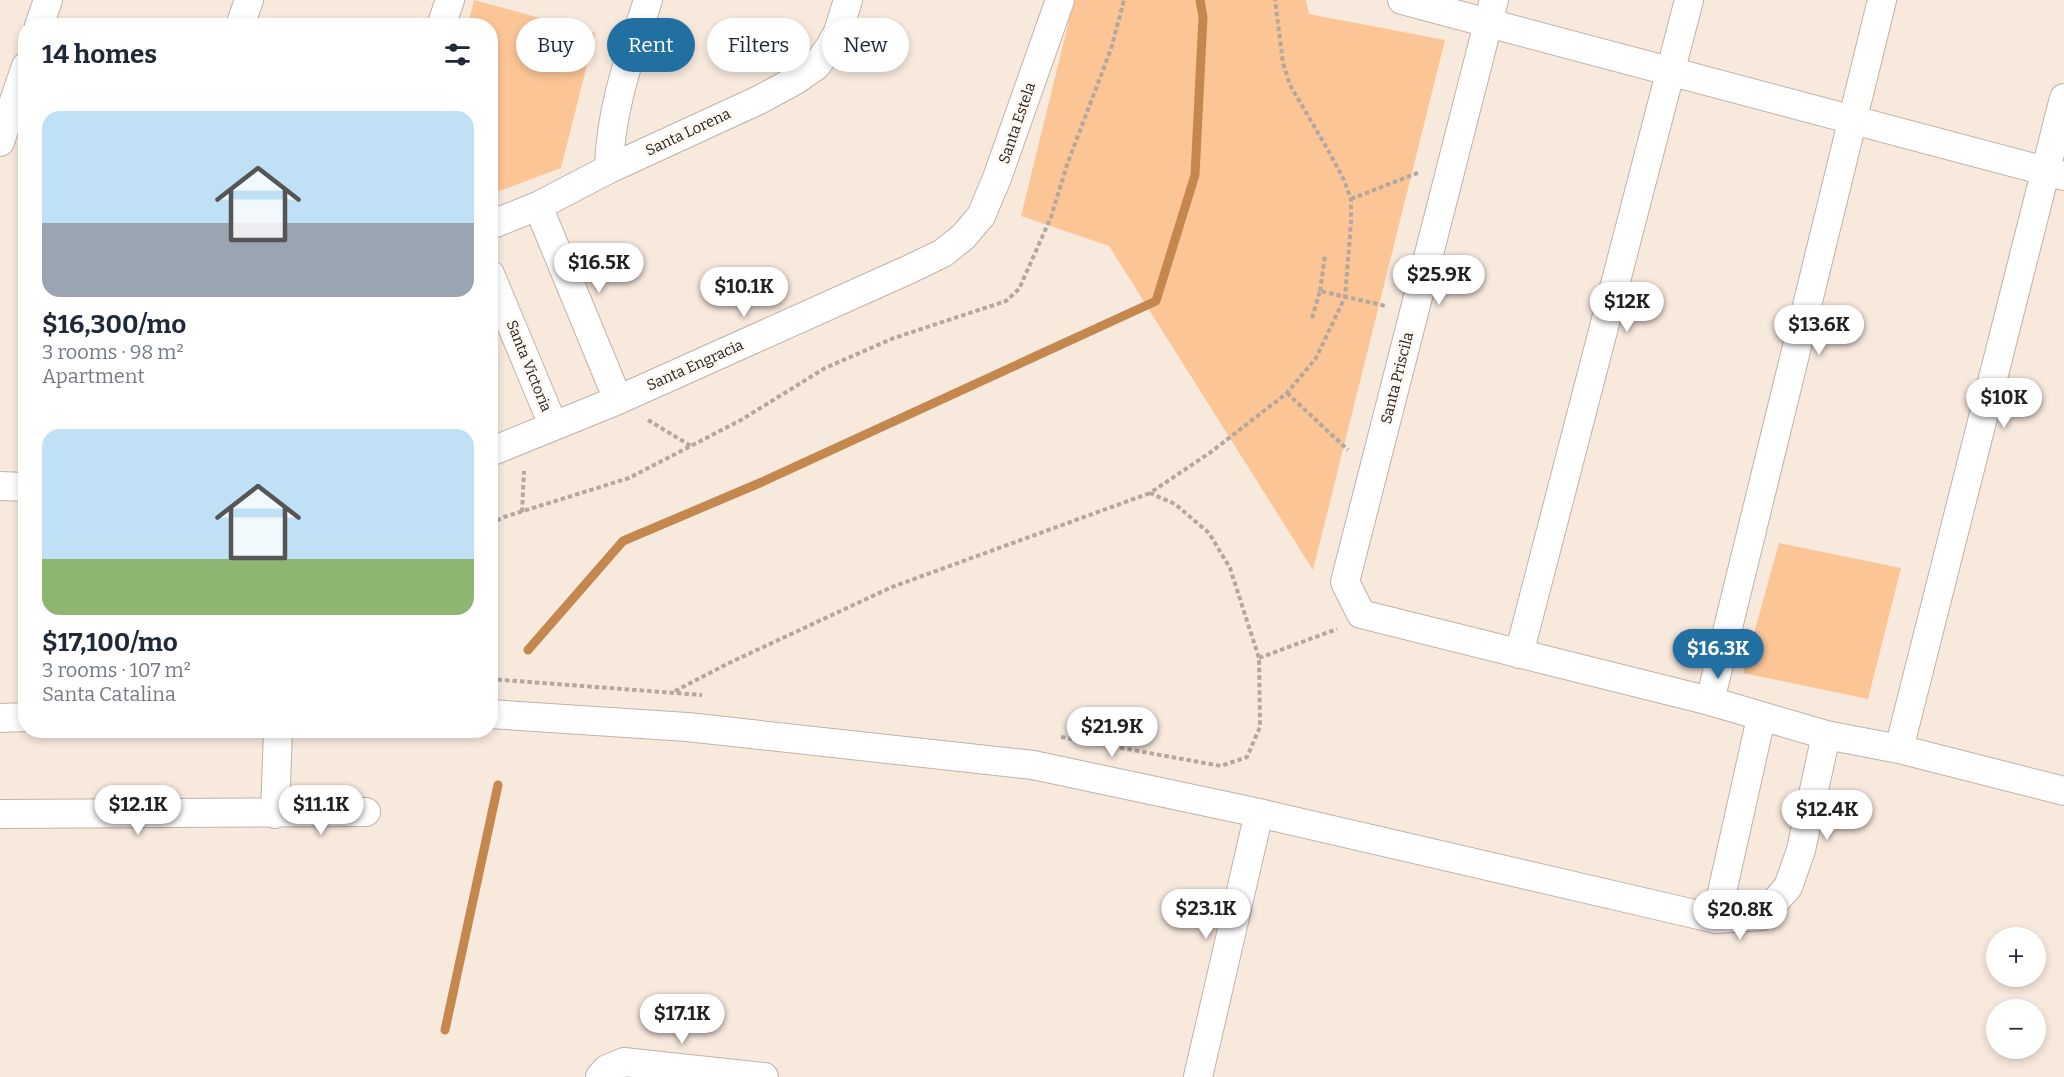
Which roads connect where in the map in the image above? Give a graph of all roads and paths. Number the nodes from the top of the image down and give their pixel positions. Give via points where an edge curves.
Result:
1 (48, 0) edge
2 (249, 0) edge
3 (450, 0) edge
4 (648, 0) edge
5 (848, 0) edge
6 (1060, 0) edge
7 (1124, 0) edge
8 (1275, 0) edge
9 (1402, 0) edge
10 (1689, 0) edge
11 (1882, 0) edge
12 (1491, 11) edge
13 (42, 18) edge
14 (243, 18) edge
15 (444, 18) edge
16 (1671, 71) junction
17 (18, 89) edge
18 (2064, 98) edge
19 (1853, 120) junction
20 (0, 142) edge
21 (1453, 159) junction
22 (609, 169) junction
23 (2055, 174) edge
24 (997, 178) joint
25 (1351, 199) junction
26 (538, 207) junction
27 (498, 222) edge
28 (1325, 256) dead end
29 (1320, 291) junction
30 (498, 293) edge
31 (1345, 297) junction
32 (1413, 313) junction
33 (1312, 318) dead end
34 (1287, 393) junction
35 (618, 400) junction
36 (553, 425) junction
37 (524, 437) junction
38 (691, 446) junction
39 (498, 448) edge
40 (1373, 472) junction
41 (0, 486) edge
42 (18, 487) edge
43 (1150, 493) junction
44 (522, 512) junction
45 (498, 521) edge
46 (1361, 614) junction
47 (1519, 654) junction
48 (1259, 658) junction
49 (498, 680) edge
50 (673, 692) junction
51 (709, 696) dead end
52 (1710, 701) junction
53 (498, 715) edge
54 (18, 717) edge
55 (0, 718) edge
56 (1761, 718) junction
57 (1826, 735) junction
58 (1051, 736) dead end
59 (278, 738) edge
60 (1899, 749) junction
61 (2064, 791) edge
62 (366, 812) dead end
63 (1259, 813) junction
64 (0, 814) edge
65 (275, 814) junction
66 (1716, 919) junction
67 (603, 1073) edge
68 (764, 1077) edge
69 (1198, 1077) edge

1 - 13 street
2 - 14 street
3 - 15 street
4 - 22 street via 620,87 612,122
5 - 22 street, Santa Lorena via 838,32 816,66 759,100
6 - 24 street, Santa Estela
7 - 38 path via 1112,49 1051,217 1019,289 1006,301 894,338 825,368
8 - 25 path via 1283,63 1290,85
9 - 12 street
10 - 16 street
11 - 19 street
12 - 16 street
12 - 21 street, Santa Priscila
16 - 19 street
16 - 47 street
17 - 20 street
18 - 23 street
19 - 23 street
19 - 52 street
21 - 25 path
21 - 32 street, Santa Priscila
22 - 26 street, Santa Lorena
23 - 60 street
24 - 35 street, Santa Engracia via 981,216 943,252
25 - 31 path
26 - 27 street, Santa Lorena
26 - 35 street
28 - 29 path
29 - 31 path
29 - 33 path
30 - 36 street, Santa Victoria
31 - 32 path
31 - 34 path via 1316,358
32 - 40 street, Santa Priscila
34 - 40 path
34 - 43 path
35 - 36 street, Santa Engracia
35 - 38 path
36 - 37 street, Santa Engracia
37 - 39 street, Santa Engracia
37 - 44 path
38 - 44 path via 629,478
40 - 46 street, Santa Priscila via 1345,582
41 - 42 street
43 - 48 path via 1175,504 1209,533 1230,568
43 - 50 path via 892,587
44 - 45 path
46 - 47 street
46 - 48 path via 1336,630
47 - 52 street
48 - 58 path via 1260,727 1247,757 1221,766
49 - 50 path
50 - 51 path
52 - 56 street
53 - 63 street via 687,727 1033,765
54 - 55 street
56 - 57 street
56 - 66 street
57 - 60 street
57 - 66 street via 1801,850 1788,887 1762,916
59 - 65 street
60 - 61 street
62 - 65 street
63 - 66 street
63 - 69 street
64 - 65 street
67 - 68 street via 624,1062

